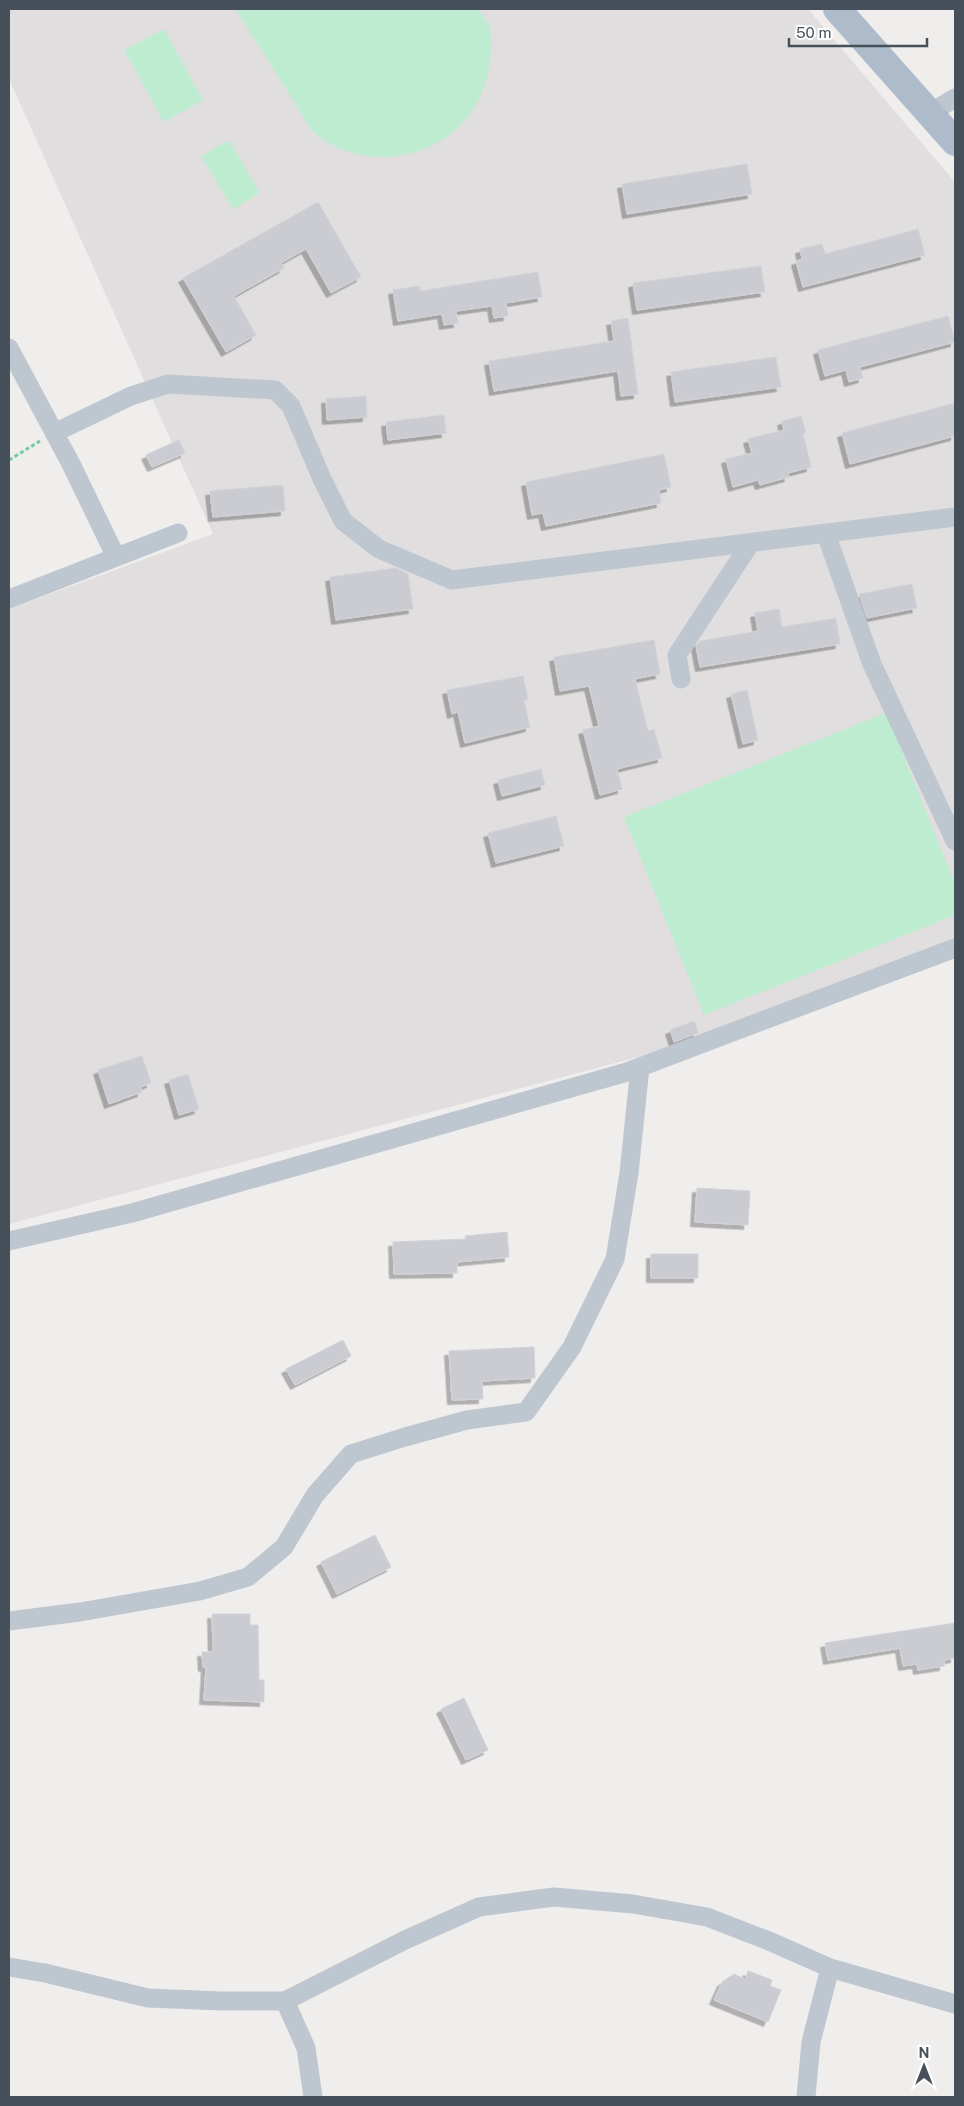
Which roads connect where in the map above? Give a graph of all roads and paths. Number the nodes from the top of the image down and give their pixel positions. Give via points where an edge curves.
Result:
1 (837, 9) edge
2 (955, 98) edge
3 (930, 113) junction
4 (955, 142) edge
5 (9, 348) edge
6 (54, 433) junction
7 (9, 460) edge
8 (955, 517) edge
9 (178, 533) dead end
10 (826, 534) junction
11 (750, 544) junction
12 (116, 557) junction
13 (9, 599) edge
14 (681, 679) dead end
15 (955, 841) edge
16 (955, 948) edge
17 (640, 1067) junction
18 (9, 1241) edge
19 (9, 1621) edge
20 (9, 1967) edge
21 (830, 1968) junction
22 (285, 2001) junction
23 (955, 2004) edge
24 (313, 2097) edge
25 (806, 2097) edge

1 - 3 main road
2 - 3 street
3 - 4 main road
5 - 6 street
6 - 7 path
6 - 11 street via 131,396 168,384 275,390 291,406 343,521 379,549 452,580
6 - 12 street
8 - 10 street
9 - 12 street
10 - 11 street
10 - 15 street via 872,664
11 - 14 street via 677,655
12 - 13 street
16 - 17 street
17 - 18 street via 132,1213
17 - 19 street via 629,1173 615,1259 572,1348 526,1412 467,1420 351,1454 315,1495 284,1546 248,1577 200,1591
20 - 22 street via 148,1998
21 - 22 street via 707,1917 633,1904 554,1897 478,1908 405,1940
21 - 23 street
21 - 25 street via 811,2042
22 - 24 street via 306,2048

